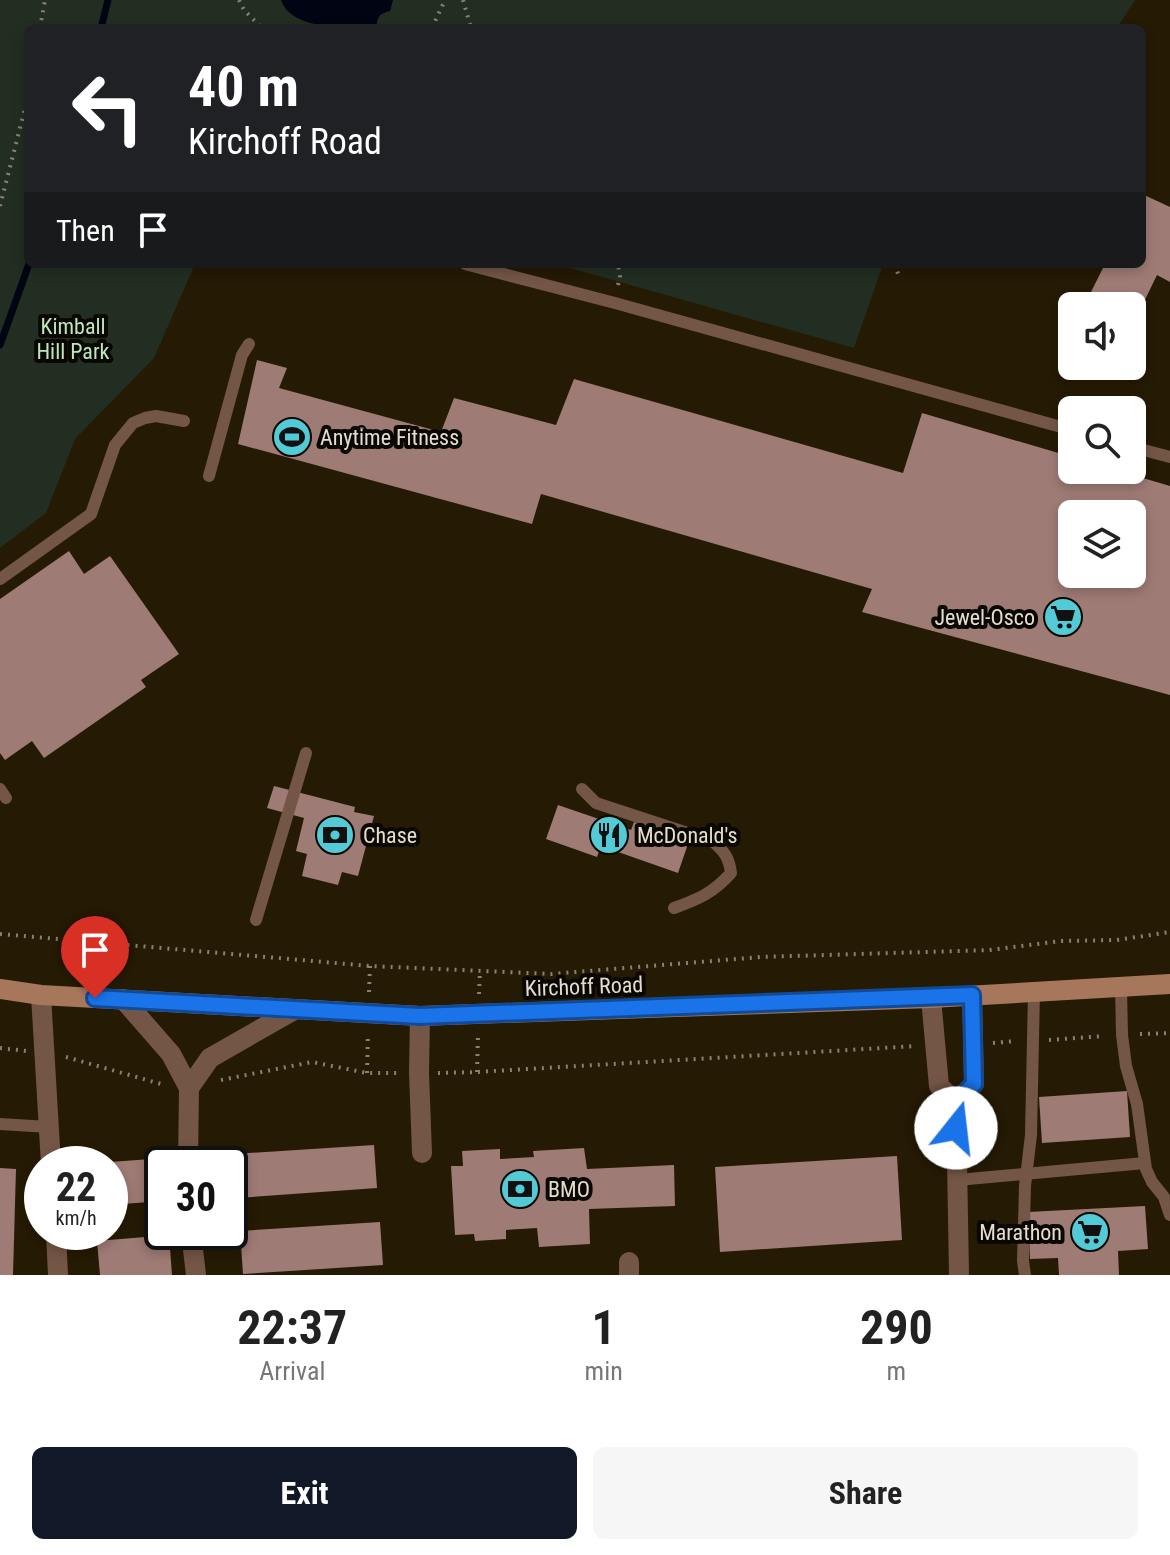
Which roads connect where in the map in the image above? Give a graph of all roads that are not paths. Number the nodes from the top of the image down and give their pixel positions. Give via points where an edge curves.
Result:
1 (480, 268) edge
2 (249, 344) dead end
3 (184, 421) dead end
4 (1058, 426) edge
5 (1146, 451) edge
6 (1170, 457) edge
7 (209, 476) dead end
8 (0, 579) edge
9 (306, 753) dead end
10 (582, 789) dead end
11 (674, 908) dead end
12 (256, 920) dead end
13 (1170, 984) edge
14 (1121, 987) junction
15 (0, 989) edge
16 (1034, 992) junction
17 (41, 995) junction
18 (972, 995) junction
19 (931, 998) junction
20 (123, 999) junction
21 (294, 1010) junction
22 (420, 1016) junction
23 (189, 1088) junction
24 (956, 1102) junction
25 (0, 1124) edge
26 (49, 1127) junction
27 (50, 1146) edge
28 (188, 1146) edge
29 (422, 1153) dead end
30 (1145, 1163) junction
31 (1027, 1174) junction
32 (957, 1180) junction
33 (1170, 1215) edge
34 (57, 1250) edge
35 (193, 1250) edge
36 (58, 1275) edge
37 (196, 1275) edge
38 (959, 1275) edge
39 (1025, 1275) edge

1 - 4 lane
2 - 7 lane
3 - 8 lane via 156,416 133,423 115,445 91,514
5 - 6 lane
9 - 12 lane
10 - 11 lane via 596,803 712,841 724,851 731,873 726,879 704,897
13 - 14 main road, Kirchoff Road
14 - 16 main road, Kirchoff Road
14 - 30 lane via 1126,1066
15 - 17 main road, Kirchoff Road
16 - 18 main road, Kirchoff Road
16 - 31 lane
17 - 20 main road, Kirchoff Road
17 - 26 street
18 - 19 main road, Kirchoff Road
18 - 24 street via 974,1084
19 - 22 main road, Kirchoff Road
19 - 24 street via 939,1086
20 - 21 main road, Kirchoff Road
20 - 23 street via 171,1054
21 - 22 main road, Kirchoff Road
21 - 23 street via 210,1058
22 - 29 street
23 - 28 street
24 - 32 street
25 - 26 lane
26 - 27 street
30 - 31 lane
30 - 33 lane
31 - 32 lane
31 - 39 lane
32 - 38 street
34 - 36 street
35 - 37 street

